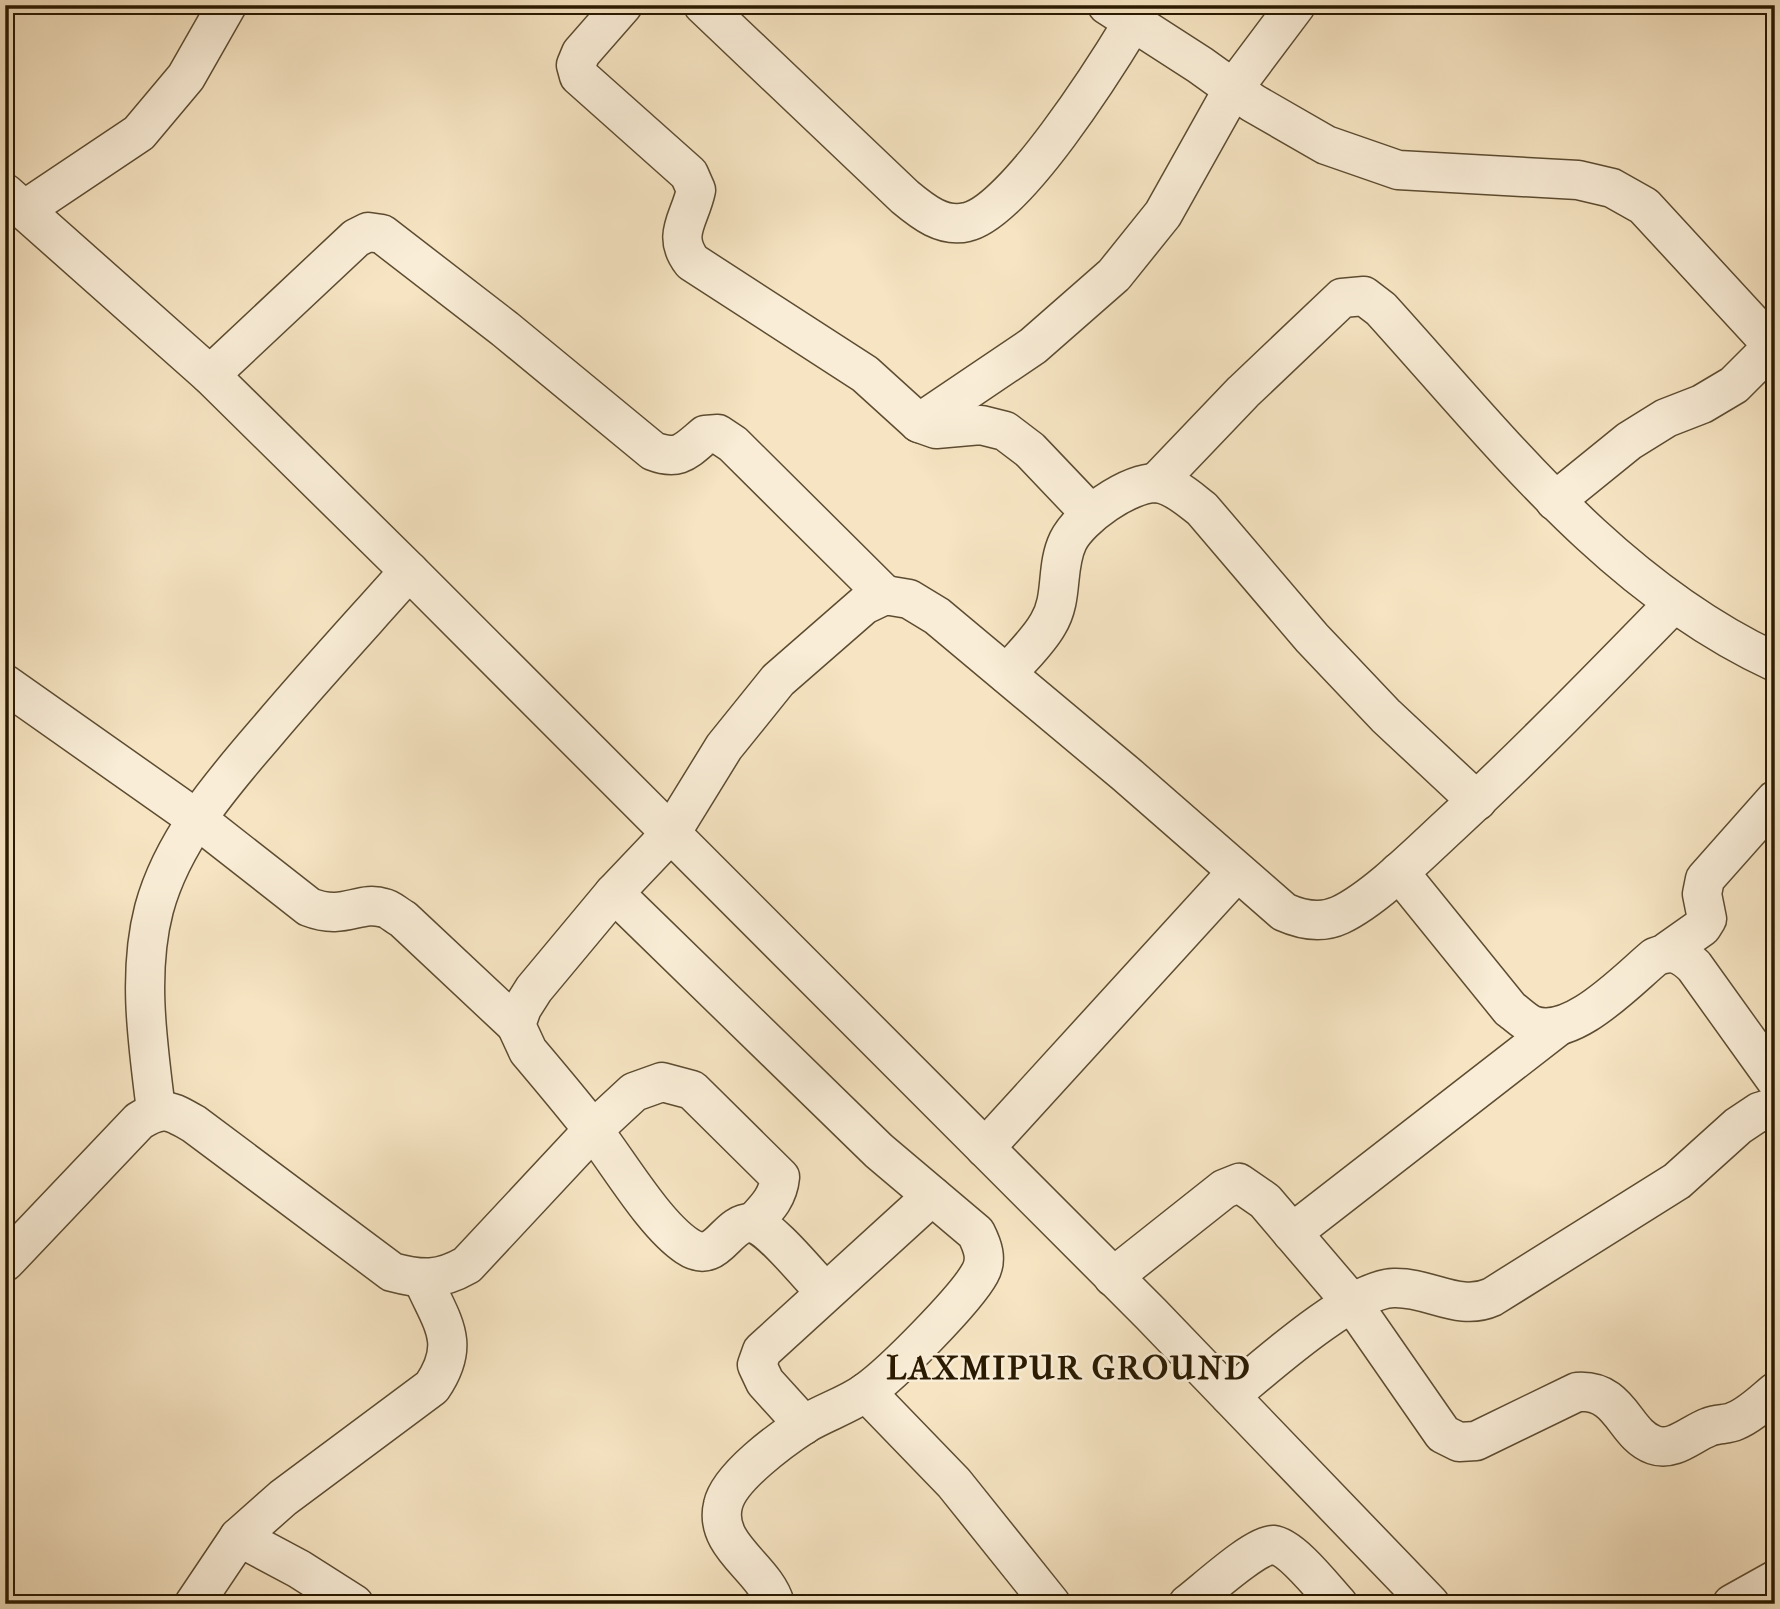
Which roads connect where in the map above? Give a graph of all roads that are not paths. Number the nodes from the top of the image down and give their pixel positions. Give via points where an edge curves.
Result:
1 (227, 5) edge
2 (623, 5) edge
3 (703, 5) edge
4 (1296, 5) edge
5 (1120, 14) edge
6 (1233, 89) junction
7 (15, 202) edge
8 (1774, 347) edge
9 (210, 375) junction
10 (919, 423) junction
11 (1156, 483) junction
12 (1555, 500) junction
13 (1090, 513) junction
14 (409, 570) junction
15 (885, 595) junction
16 (1674, 603) junction
17 (1775, 662) edge
18 (1007, 674) junction
19 (5, 684) edge
20 (1477, 801) junction
21 (1774, 802) edge
22 (198, 820) junction
23 (671, 833) junction
24 (1399, 872) junction
25 (1236, 873) junction
26 (627, 881) junction
27 (1668, 951) junction
28 (516, 1025) junction
29 (1556, 1028) junction
30 (1775, 1079) edge
31 (1775, 1107) edge
32 (156, 1110) junction
33 (593, 1130) junction
34 (985, 1147) junction
35 (932, 1196) junction
36 (752, 1223) junction
37 (1292, 1233) junction
38 (5, 1262) edge
39 (1114, 1277) junction
40 (423, 1280) junction
41 (825, 1292) junction
42 (1352, 1303) junction
43 (866, 1392) junction
44 (1775, 1392) edge
45 (1230, 1396) junction
46 (804, 1425) junction
47 (239, 1537) junction
48 (1775, 1580) edge
49 (1039, 1600) edge
50 (194, 1604) edge
51 (354, 1604) edge
52 (775, 1604) edge
53 (784, 1604) edge
54 (793, 1604) edge
55 (1188, 1604) edge
56 (1338, 1604) edge
57 (1430, 1604) edge
58 (1732, 1604) edge

1 - 7 street via 186,76 139,133
2 - 10 street via 576,65 579,76 689,174 696,190 681,232 682,248 692,262 865,374
3 - 5 street via 905,197 946,223 969,222 996,204 1051,144 1091,91
4 - 6 street
5 - 6 street
6 - 8 street via 1326,145 1398,170 1578,180 1612,188 1644,206
6 - 10 street via 1163,214 1114,275 1033,346
7 - 9 street
8 - 12 street via 1734,385 1629,441
9 - 14 street
9 - 15 street via 356,239 368,232 382,234 653,451 669,457 685,452 705,435 718,434 733,444
10 - 13 street via 936,429 981,425 1005,431 1030,450
11 - 12 street via 1243,391 1342,298 1364,296 1381,309
11 - 13 street via 1129,489
11 - 20 street via 1180,491 1202,509 1312,638
12 - 16 street via 1609,553
13 - 18 street via 1069,539 1060,565 1056,607 1048,625
14 - 22 street via 260,739
14 - 23 street
15 - 18 street via 909,599 937,616
15 - 23 street via 864,605 778,680 724,747
16 - 17 street via 1735,643
16 - 20 street
18 - 25 street
19 - 22 street
20 - 24 street
21 - 27 street via 1705,879 1702,894 1707,919 1702,928
22 - 28 street via 309,906 327,914 368,906 384,908 403,919
22 - 32 street via 176,854 154,909 146,966 146,1024
23 - 26 street
23 - 34 street
24 - 25 street via 1340,915 1319,921 1284,912
24 - 29 street via 1510,1009 1532,1025
25 - 34 street
26 - 28 street via 534,989
26 - 35 street via 879,1150
27 - 29 street via 1579,1018
27 - 30 street via 1682,954 1694,965
28 - 33 street via 528,1051
29 - 37 street
31 - 42 street via 1738,1126 1677,1181 1480,1303 1464,1304 1421,1289 1390,1288
32 - 38 street via 139,1121
32 - 40 street via 173,1112 194,1124 392,1272
33 - 36 street via 686,1245 709,1252 743,1224
33 - 36 street via 634,1091 662,1082 692,1090 780,1177 773,1201
33 - 40 street via 467,1265 445,1278
34 - 39 street
35 - 41 street
35 - 43 street via 976,1233 984,1248 982,1271 965,1294
36 - 41 street via 769,1234
37 - 39 street via 1265,1201 1238,1183 1224,1189
37 - 42 street
39 - 45 street
40 - 47 street via 450,1350 446,1367 432,1387 283,1498
41 - 46 street via 773,1338 757,1365 765,1382
42 - 44 street via 1443,1434 1459,1442 1476,1441 1577,1392 1588,1391 1612,1404 1646,1441 1663,1447 1733,1422
42 - 45 street via 1316,1326
43 - 46 street
43 - 49 street via 954,1483
45 - 57 street
46 - 52 street via 740,1476 723,1503 721,1527 770,1587
47 - 50 street
47 - 51 street
48 - 58 street
53 - 54 street
55 - 56 street via 1258,1549 1273,1545 1290,1553

